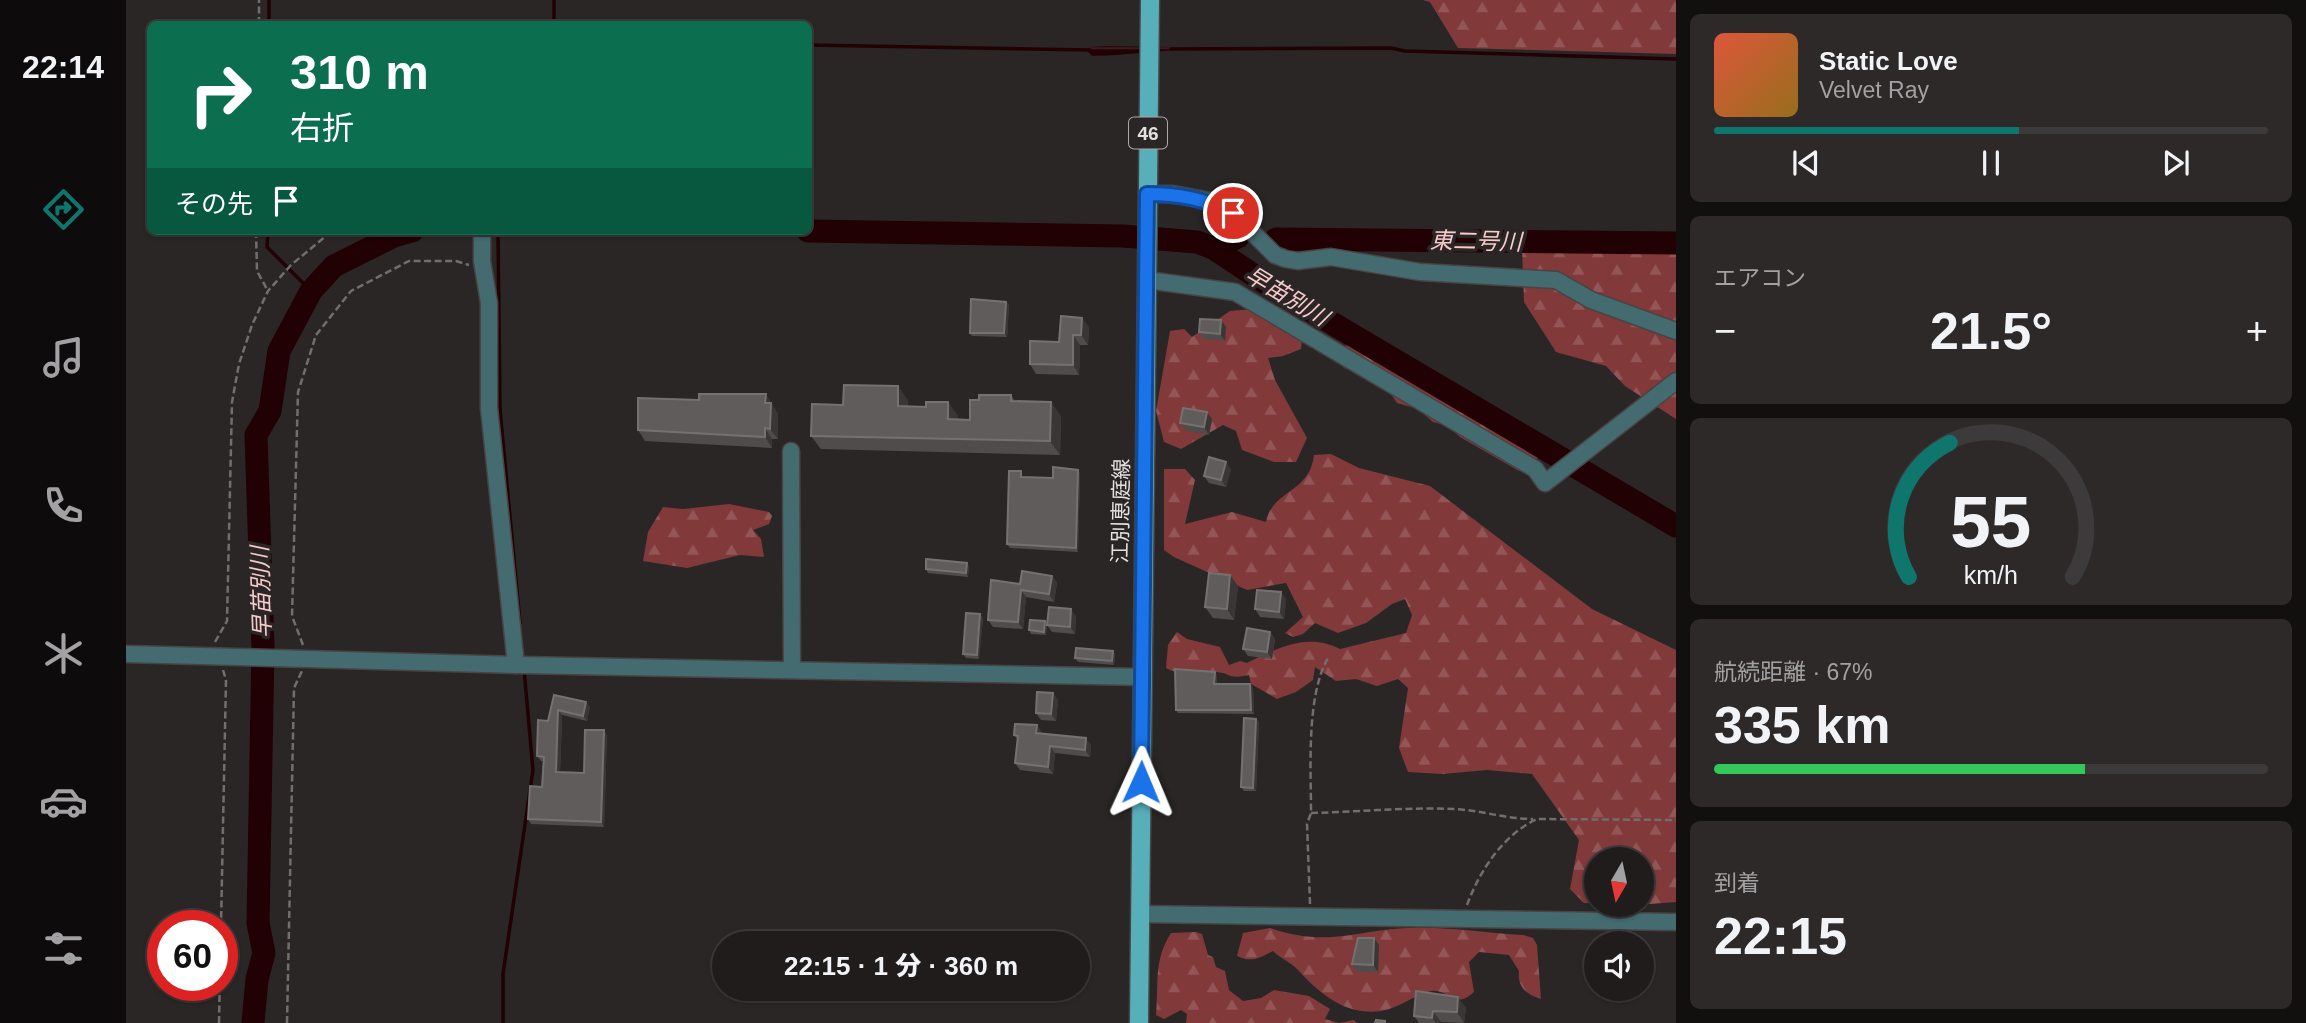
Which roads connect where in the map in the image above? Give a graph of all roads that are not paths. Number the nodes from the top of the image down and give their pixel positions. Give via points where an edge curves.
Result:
1 (1150, 0) edge
2 (1147, 199) junction
3 (482, 235) edge
4 (1147, 274) junction
5 (1676, 331) edge
6 (1676, 381) edge
7 (791, 451) dead end
8 (126, 654) edge
9 (521, 665) junction
10 (792, 669) junction
11 (1142, 677) junction
12 (1140, 914) junction
13 (1676, 922) edge
14 (1139, 1023) edge

1 - 2 main road, 江別恵庭線 / 46
2 - 4 main road, 江別恵庭線 / 46
2 - 5 street via 1172,194 1210,201 1233,213 1275,255 1286,259 1331,257 1420,272 1556,280 1591,300
3 - 9 street via 489,303 489,408
4 - 6 street via 1235,292 1535,469 1545,483
4 - 11 main road, 江別恵庭線 / 46
7 - 10 street
8 - 9 street
9 - 10 street
10 - 11 street
11 - 12 main road, 江別恵庭線 / 46
12 - 13 street
12 - 14 main road, 江別恵庭線 / 46

